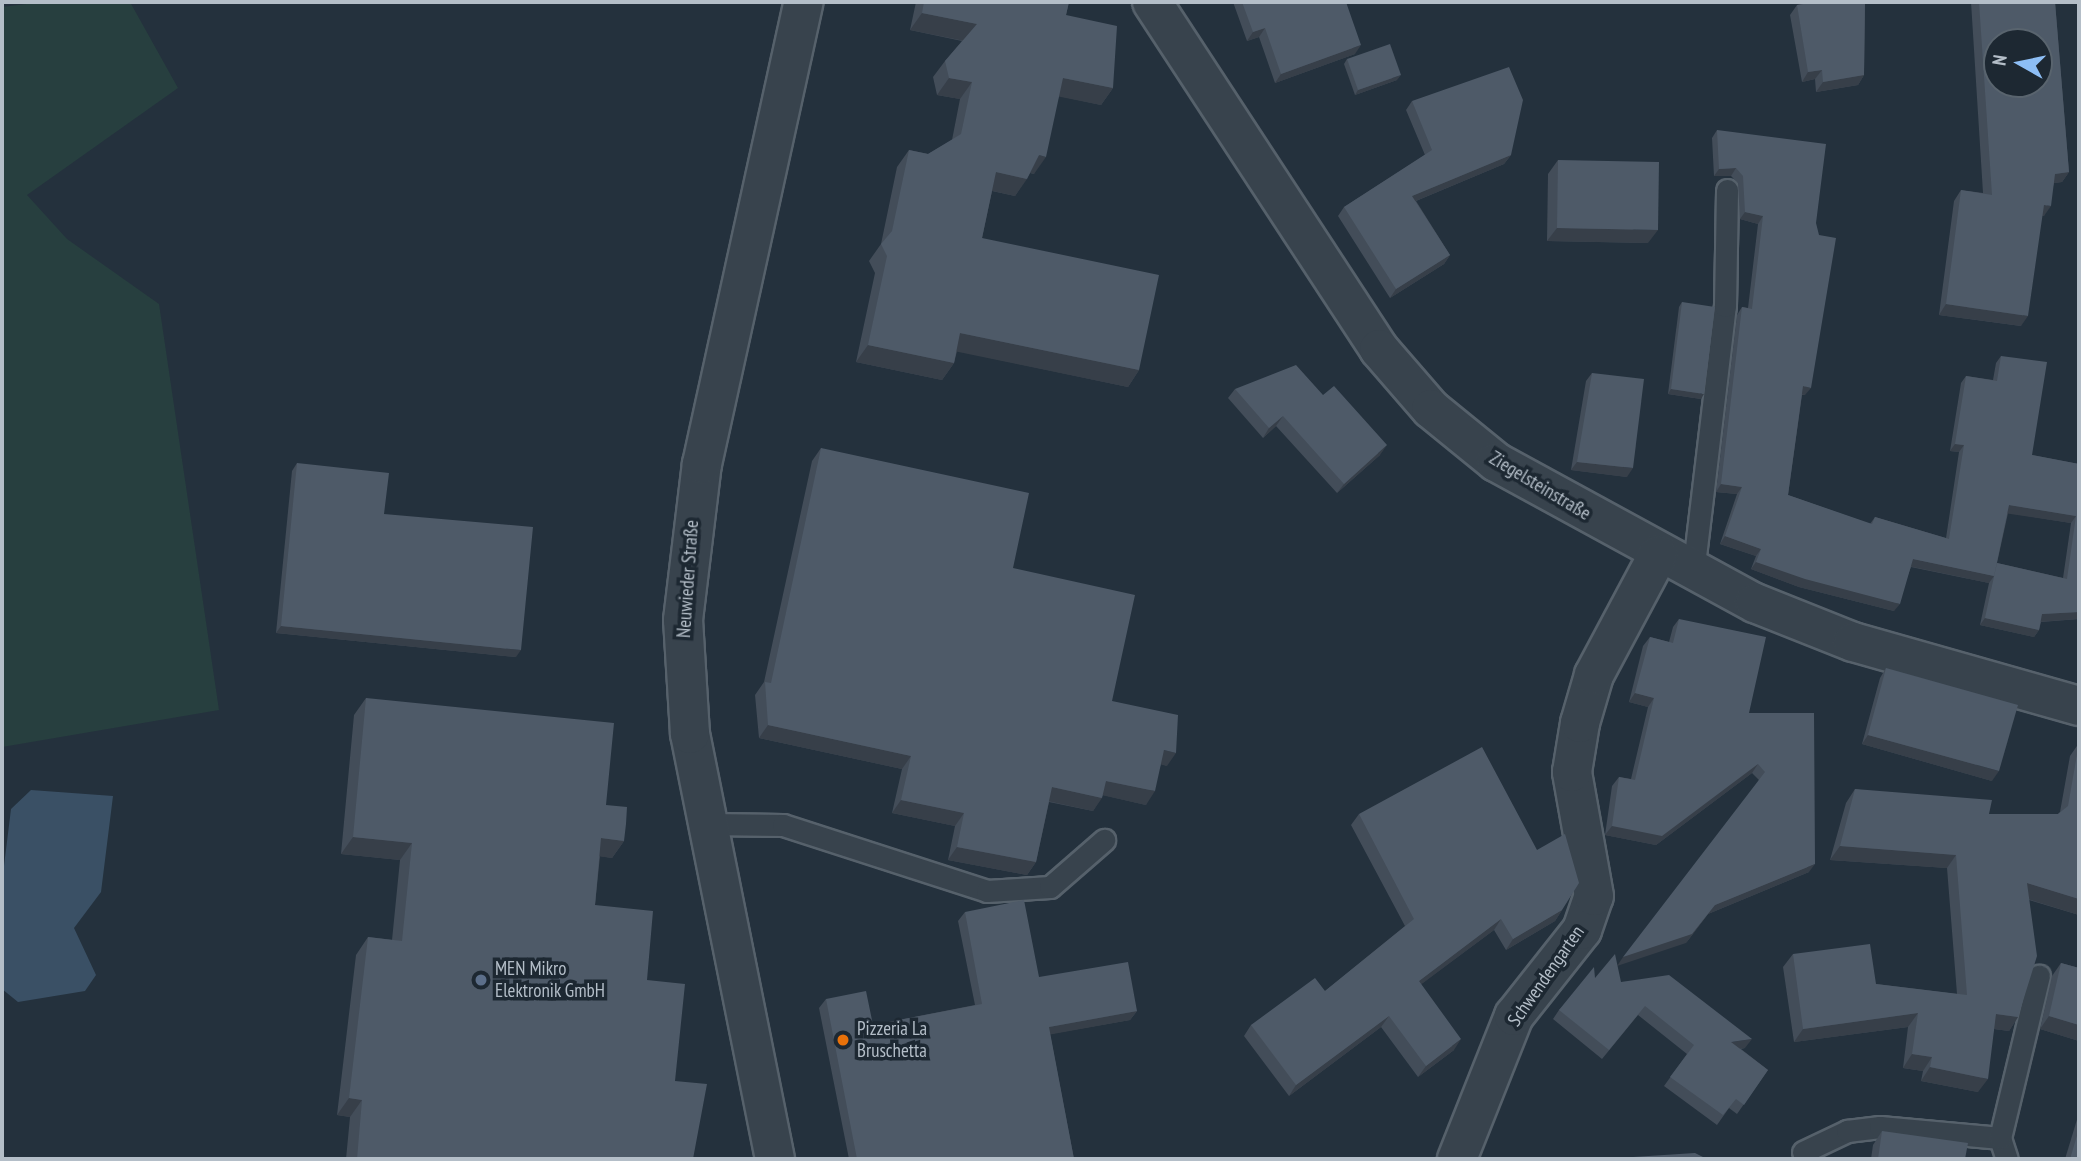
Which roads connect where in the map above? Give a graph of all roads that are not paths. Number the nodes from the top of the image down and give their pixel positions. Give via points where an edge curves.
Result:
1 (804, 2) edge
2 (1152, 2) edge
3 (1727, 190) dead end
4 (1658, 555) junction
5 (1693, 572) junction
6 (2079, 706) edge
7 (708, 824) junction
8 (1104, 840) dead end
9 (2039, 976) edge
10 (2000, 1138) junction
11 (1803, 1152) dead end
12 (775, 1159) edge
13 (1457, 1159) edge
14 (2007, 1159) edge

1 - 7 street, Neuwieder Straße via 702,464 685,572 684,670
2 - 4 street, Ziegelsteinstraße via 1379,349 1431,409 1496,462
3 - 5 lane via 1725,306
4 - 5 street, Ziegelsteinstraße
4 - 13 street, Schwendengarten via 1594,675 1580,723 1572,772 1576,823 1594,895 1582,930 1514,1016
5 - 6 street, Ziegelsteinstraße via 1853,642
7 - 8 lane via 783,825 987,891 1050,887
7 - 12 street, Neuwieder Straße
9 - 10 lane
10 - 11 lane via 1880,1126 1847,1131
10 - 14 lane

